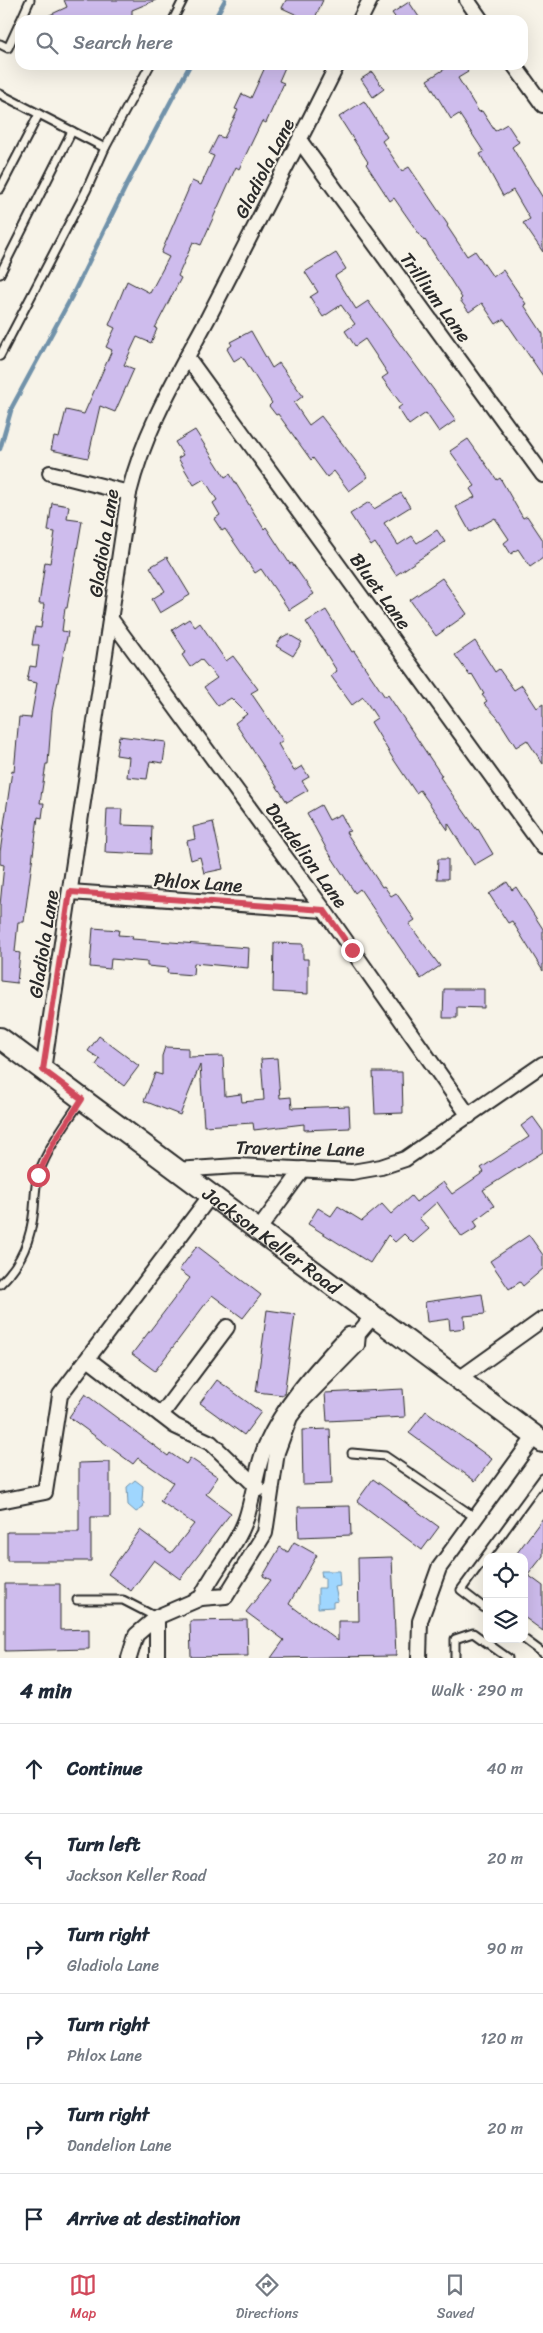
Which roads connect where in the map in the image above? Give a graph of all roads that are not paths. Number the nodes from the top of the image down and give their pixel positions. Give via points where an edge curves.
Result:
1 (30, 0) edge
2 (183, 0) edge
3 (370, 0) edge
4 (466, 0) edge
5 (23, 15) edge
6 (176, 15) edge
7 (362, 15) edge
8 (477, 15) edge
9 (15, 32) edge
10 (0, 44) edge
11 (147, 70) edge
12 (335, 70) edge
13 (518, 70) edge
14 (0, 94) edge
15 (543, 105) edge
16 (39, 114) junction
17 (72, 131) junction
18 (300, 141) junction
19 (105, 148) junction
20 (0, 189) edge
21 (0, 274) edge
22 (0, 356) edge
23 (187, 357) junction
24 (50, 473) dead end
25 (543, 475) edge
26 (129, 493) junction
27 (110, 618) junction
28 (543, 847) edge
29 (70, 892) junction
30 (324, 910) junction
31 (0, 1038) edge
32 (543, 1064) edge
33 (43, 1070) junction
34 (82, 1099) junction
35 (469, 1116) junction
36 (303, 1169) junction
37 (176, 1170) junction
38 (211, 1195) junction
39 (259, 1229) junction
40 (0, 1284) edge
41 (373, 1316) junction
42 (543, 1319) edge
43 (227, 1327) dead end
44 (358, 1334) junction
45 (88, 1359) junction
46 (459, 1379) junction
47 (161, 1415) junction
48 (539, 1439) edge
49 (352, 1453) dead end
50 (258, 1469) junction
51 (274, 1474) junction
52 (543, 1478) edge
53 (254, 1484) junction
54 (0, 1502) edge
55 (270, 1504) junction
56 (476, 1518) junction
57 (232, 1548) junction
58 (248, 1560) junction
59 (201, 1598) junction
60 (77, 1600) dead end
61 (483, 1607) edge
62 (157, 1618) junction
63 (528, 1642) edge
64 (543, 1653) edge
65 (129, 1658) edge
66 (157, 1658) edge
67 (419, 1658) edge
68 (455, 1658) edge
69 (508, 1658) edge

1 - 5 lane
2 - 6 lane
3 - 7 street
4 - 8 street
9 - 10 lane via 8,48
11 - 19 lane
12 - 18 street, Gladiola Lane
13 - 15 street
14 - 16 lane
16 - 17 lane
16 - 20 lane
17 - 19 lane
17 - 21 lane
18 - 23 street, Gladiola Lane
18 - 25 street, Trillium Lane
19 - 22 lane via 86,192
23 - 26 street, Gladiola Lane via 142,448
23 - 28 street, Bluet Lane
24 - 26 street
26 - 27 street, Gladiola Lane
27 - 29 street, Gladiola Lane
27 - 30 street, Dandelion Lane
29 - 30 street, Phlox Lane
29 - 33 street, Gladiola Lane
30 - 35 street, Dandelion Lane
31 - 33 main road, Jackson Keller Road
32 - 35 street, Travertine Lane
33 - 34 main road, Jackson Keller Road
34 - 37 main road, Jackson Keller Road
34 - 40 lane via 54,1142 38,1175 26,1250
35 - 36 street, Travertine Lane via 405,1159 381,1167 352,1172
36 - 37 street, Travertine Lane via 238,1166
36 - 39 street
37 - 38 main road, Jackson Keller Road
38 - 39 main road, Jackson Keller Road
38 - 45 street
39 - 41 main road, Jackson Keller Road
41 - 44 street
41 - 46 main road, Jackson Keller Road
42 - 46 street
43 - 47 street
44 - 50 street via 348,1335 297,1392 266,1446
44 - 51 street via 357,1345 290,1417 277,1452
45 - 47 street
45 - 54 street via 60,1395 45,1492
46 - 48 main road, Jackson Keller Road
47 - 53 street via 175,1426 212,1443
48 - 56 street
49 - 56 lane via 385,1456
50 - 51 street
50 - 53 street
51 - 55 street
52 - 61 lane via 461,1590
53 - 55 street
53 - 57 street via 246,1519
55 - 58 street via 265,1533
56 - 67 street via 439,1568 420,1621
57 - 58 street
57 - 59 street
58 - 59 street via 226,1596
59 - 62 street
60 - 62 lane via 123,1600
62 - 65 street via 136,1635
62 - 66 street
63 - 64 lane
68 - 69 lane via 455,1639 473,1632

